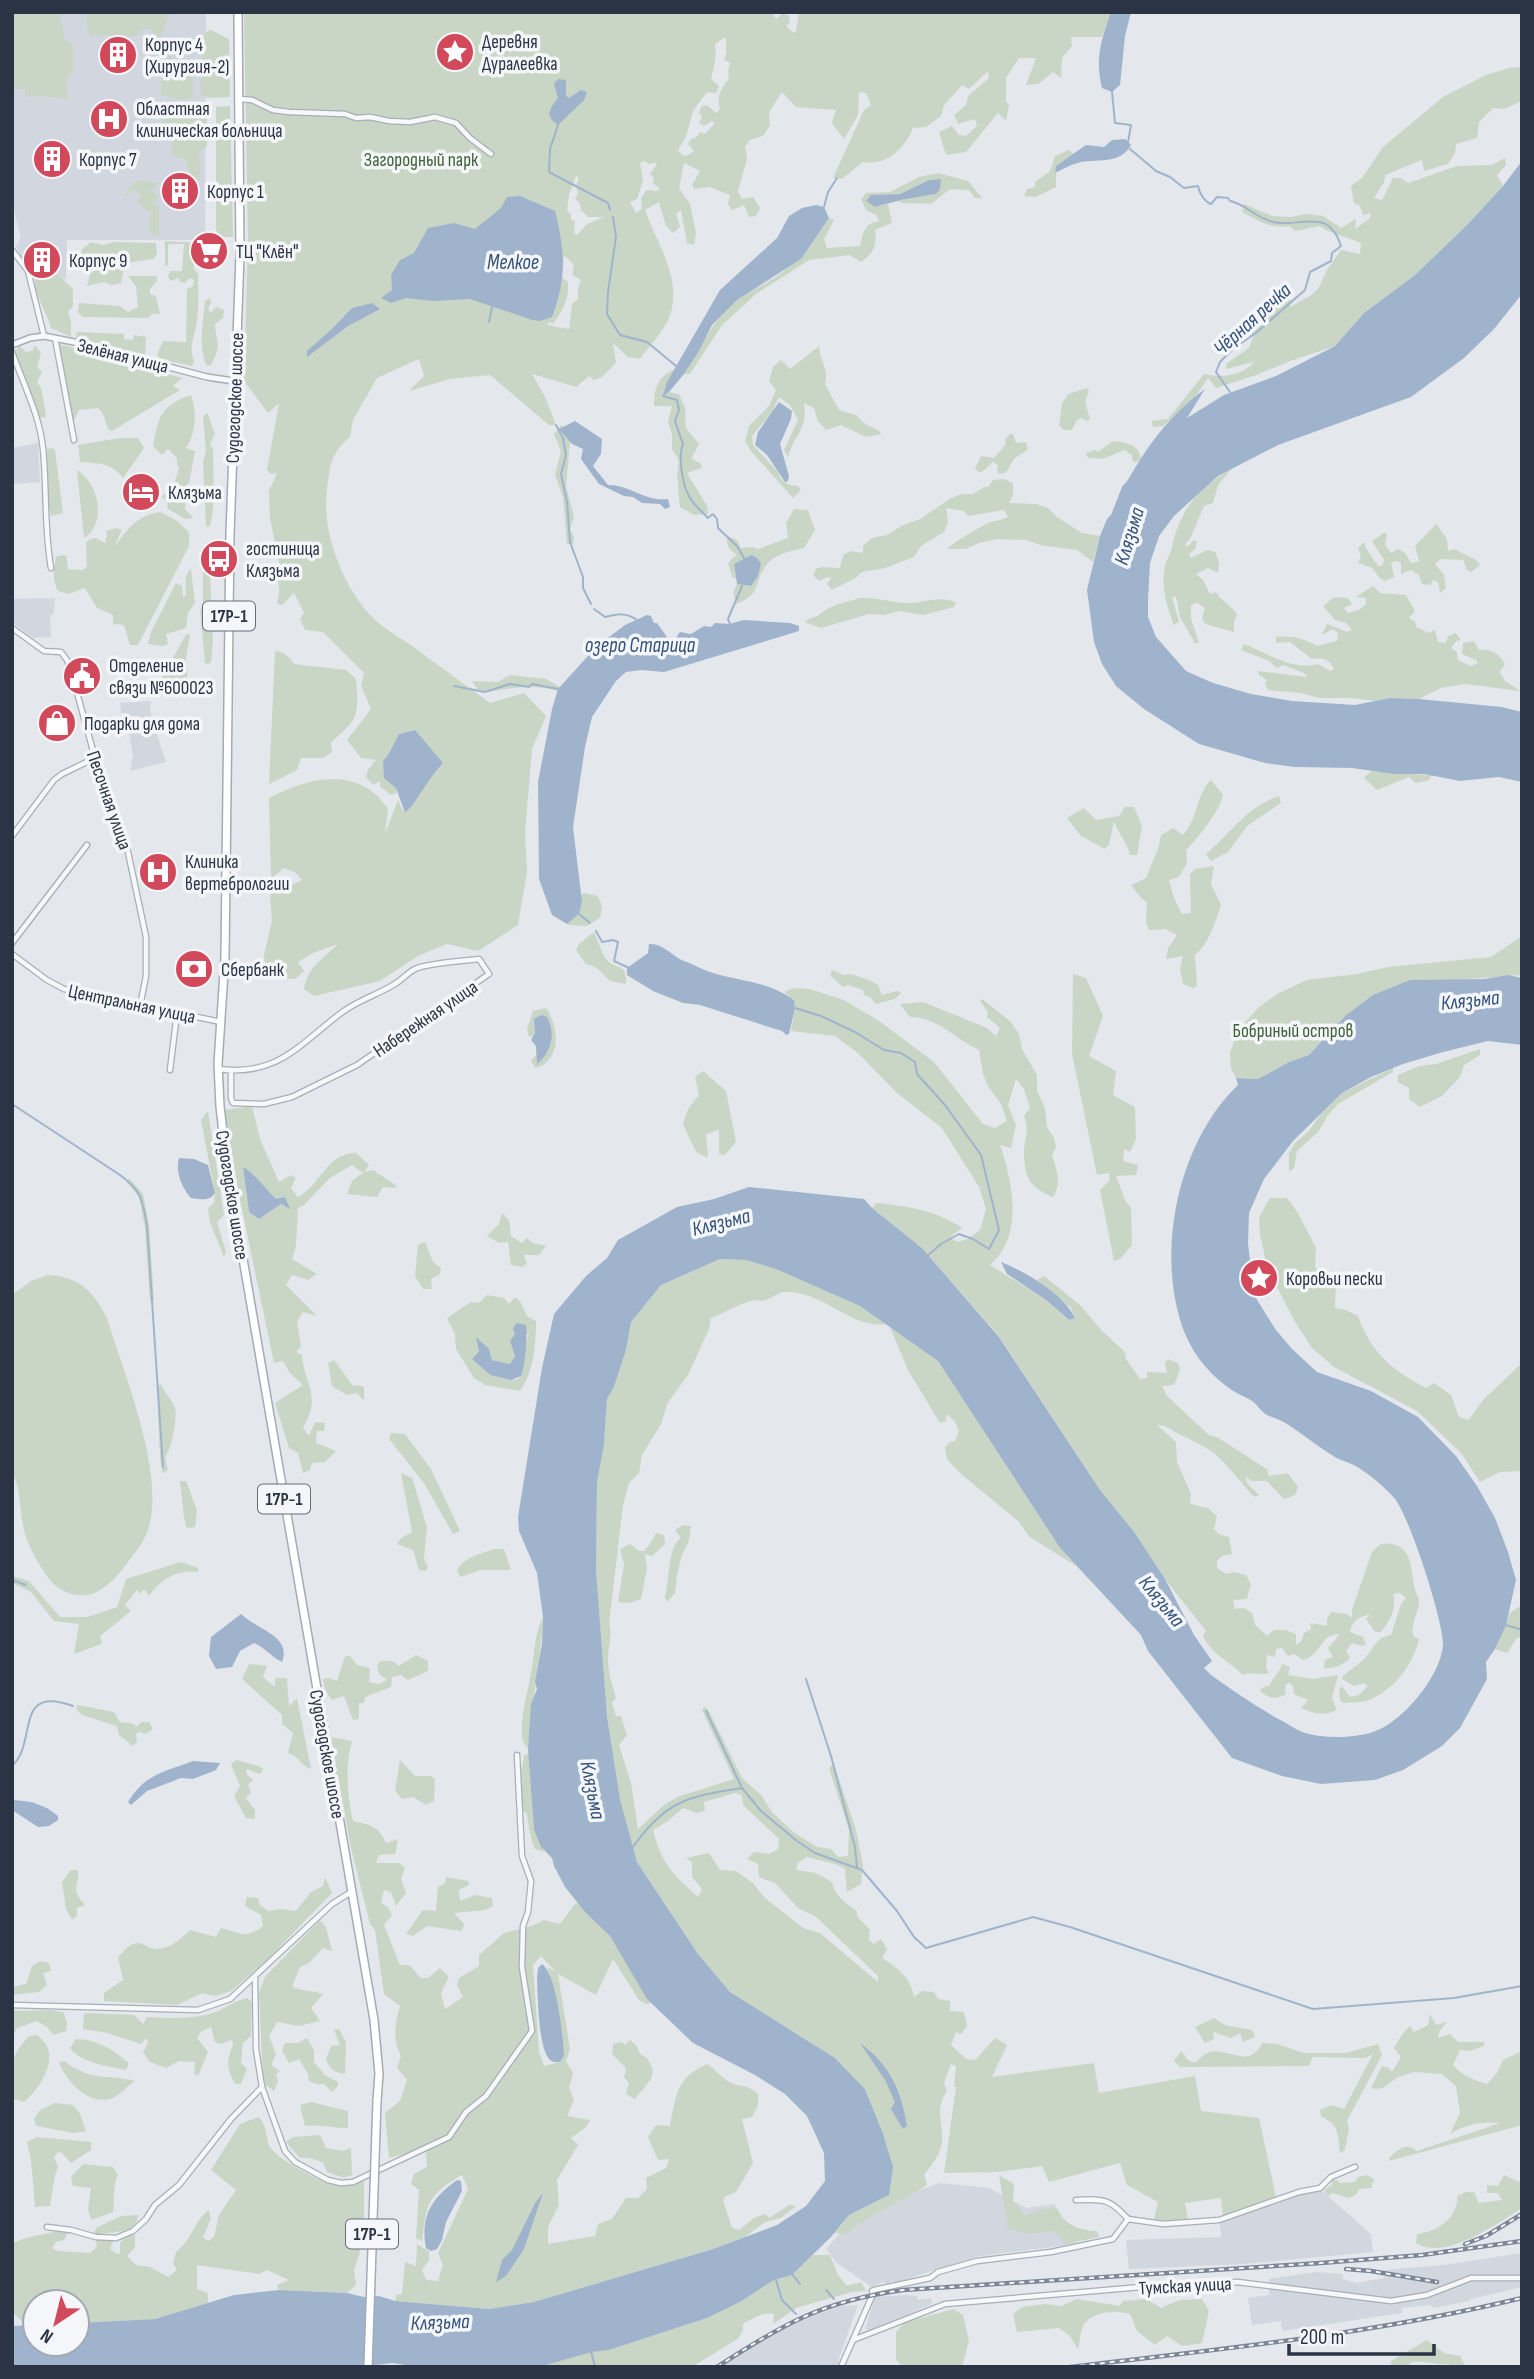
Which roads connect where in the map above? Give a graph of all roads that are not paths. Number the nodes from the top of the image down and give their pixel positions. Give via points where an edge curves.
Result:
1 (238, 12) edge
2 (239, 99) junction
3 (491, 154) dead end
4 (12, 250) edge
5 (44, 336) junction
6 (55, 338) junction
7 (12, 345) edge
8 (12, 352) edge
9 (234, 380) junction
10 (74, 440) dead end
11 (51, 568) dead end
12 (12, 628) edge
13 (95, 758) junction
14 (12, 836) edge
15 (87, 845) dead end
16 (12, 943) edge
17 (12, 954) edge
18 (141, 1006) junction
19 (177, 1013) junction
20 (220, 1023) junction
21 (219, 1069) junction
22 (170, 1070) dead end
23 (231, 1071) junction
24 (517, 1755) dead end
25 (352, 1892) junction
26 (255, 1978) junction
27 (12, 2005) edge
28 (262, 2087) junction
29 (1355, 2167) dead end
30 (1076, 2200) dead end
31 (1128, 2219) junction
32 (47, 2227) dead end
33 (1520, 2278) edge
34 (853, 2340) junction
35 (368, 2367) edge
36 (841, 2367) edge

1 - 2 main road, Судогодское шоссе / 17Р-1
2 - 3 street via 289,112 410,122 435,117 456,123
2 - 9 main road, Судогодское шоссе / 17Р-1 via 240,267
4 - 5 street via 28,271
5 - 6 street, Зелёная улица
5 - 7 street, Зелёная улица
6 - 9 street, Зелёная улица
6 - 10 street
8 - 11 street via 43,447
9 - 20 main road, Судогодское шоссе / 17Р-1 via 228,838
12 - 13 street, Песочная улица via 44,651 61,652 67,660
13 - 14 street via 54,780
13 - 18 street, Песочная улица via 128,852 146,937
15 - 16 street
17 - 18 street, Центральная улица via 57,986
18 - 19 street, Центральная улица
19 - 20 street, Центральная улица
19 - 22 street
20 - 21 main road, Судогодское шоссе / 17Р-1
21 - 23 street, Набережная улица
21 - 25 main road, Судогодское шоссе / 17Р-1 via 226,1160
23 - 23 street, Набережная улица via 263,1068 290,1055 341,1012 394,985 416,968 479,959 489,974 357,1065 292,1097 264,1104 233,1103
24 - 28 street via 522,1856 531,1879 522,1967 532,2031 486,2096 466,2112 449,2137 353,2182 341,2183 311,2172 285,2151
25 - 26 street via 332,1904
25 - 35 main road, Судогодское шоссе / 17Р-1, bridge via 377,2045
26 - 27 street via 230,1999 198,2010
26 - 28 street via 256,2049
28 - 32 street via 179,2185 133,2231 116,2238
29 - 31 street via 1331,2177 1320,2188 1219,2220 1163,2224
30 - 31 street via 1114,2203
31 - 34 street via 1113,2239 978,2260 930,2278 874,2290
33 - 34 street, Тумская улица via 1471,2278 1427,2295 1391,2301 1237,2282 945,2304
34 - 36 street

